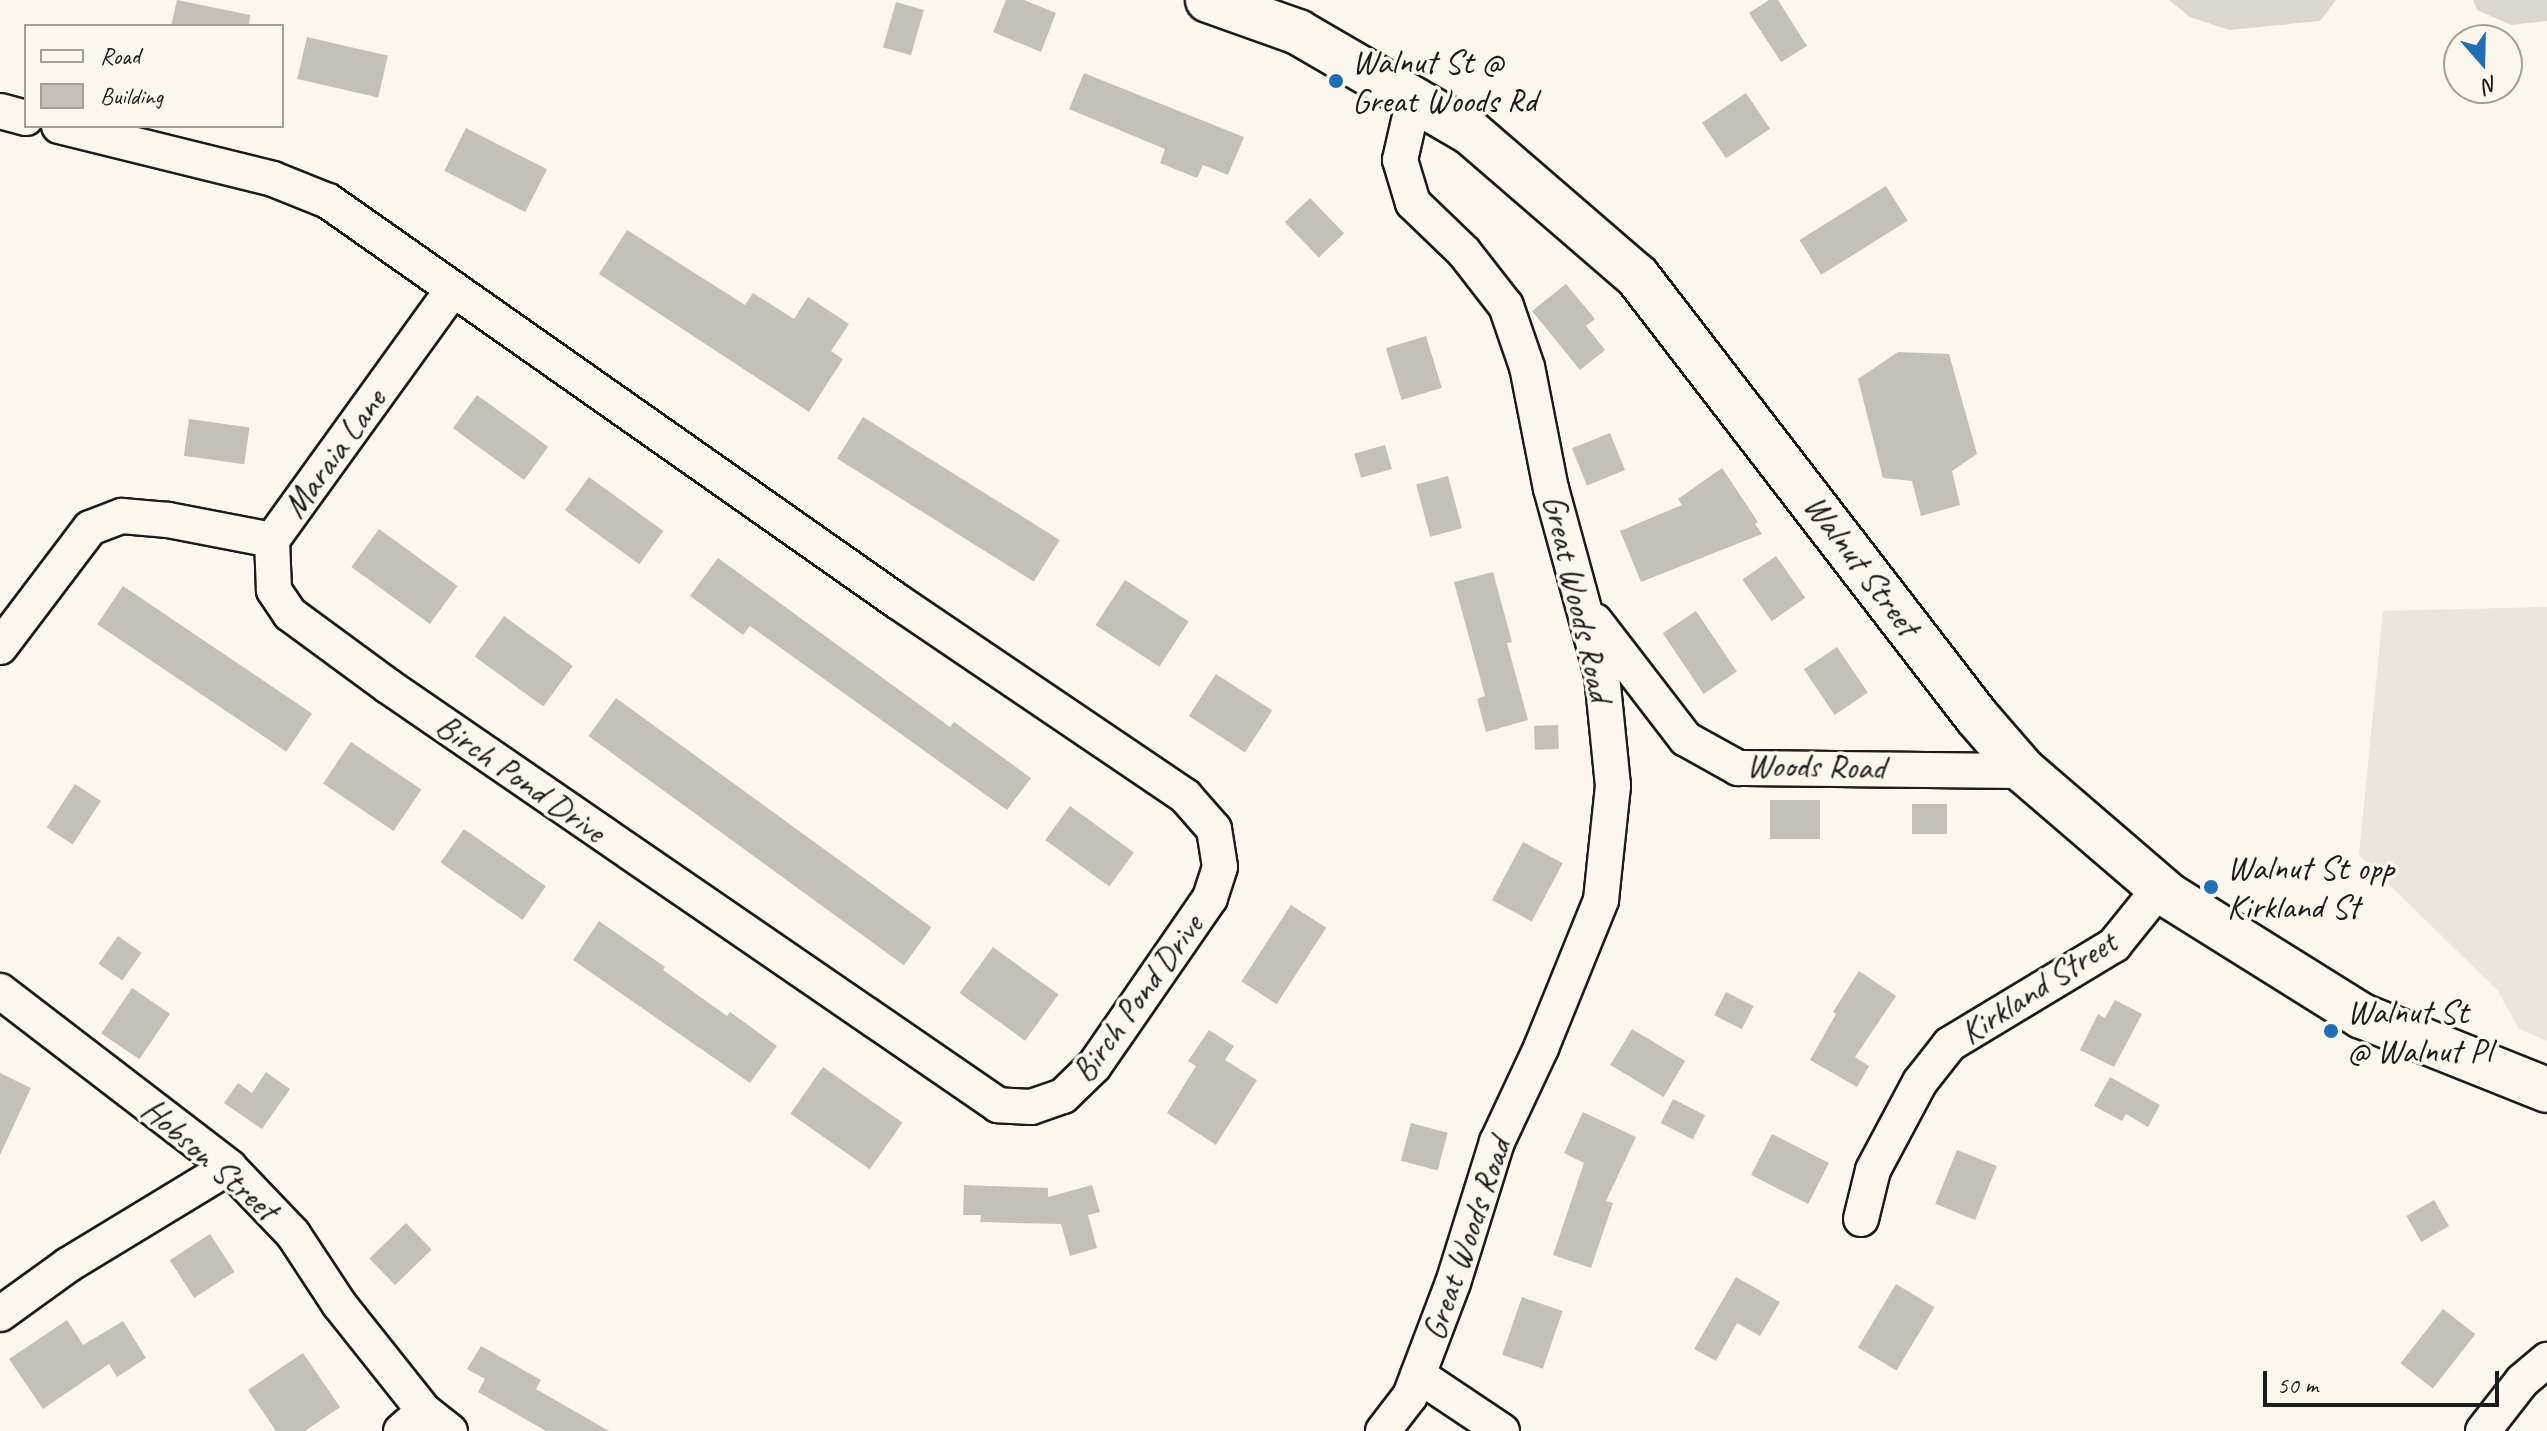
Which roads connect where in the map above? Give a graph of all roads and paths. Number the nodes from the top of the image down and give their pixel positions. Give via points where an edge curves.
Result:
1 (1208, 0) edge
2 (1414, 99) junction
3 (0, 111) edge
4 (24, 117) edge
5 (67, 128) edge
6 (452, 290) junction
7 (272, 540) junction
8 (1583, 606) junction
9 (0, 647) edge
10 (2024, 771) junction
11 (2160, 888) junction
12 (0, 991) edge
13 (2543, 1091) edge
14 (229, 1167) junction
15 (1861, 1219) dead end
16 (0, 1314) edge
17 (2547, 1360) edge
18 (1418, 1375) junction
19 (425, 1424) edge
20 (1383, 1431) edge
21 (1502, 1431) edge
22 (2483, 1431) edge

1 - 2 main road, Walnut Street via 1298,32
2 - 8 street, Great Woods Road via 1400,160 1413,203 1464,252 1506,306 1527,367 1551,489
2 - 10 main road, Walnut Street via 1470,132 1637,276
3 - 4 street
5 - 6 street, Birch Pond Drive via 273,179 328,201
6 - 7 street, Maraia Lane
6 - 7 street, Birch Pond Drive via 1185,796 1214,829 1220,867 1210,898 1094,1066 1063,1096 1031,1107 998,1105 290,614 274,590
7 - 9 street, Maraia Lane via 122,516 90,528
8 - 10 street, Woods Road via 1686,739 1738,768
8 - 18 street, Great Woods Road via 1602,675 1613,786 1601,900 1497,1142
10 - 11 main road, Walnut Street
11 - 13 main road, Walnut Street via 2362,1016
11 - 15 street, Kirkland Street via 2114,945 1950,1044 1920,1082 1873,1170
12 - 14 street, Hobson Street
14 - 16 street via 68,1265
14 - 19 street, Hobson Street via 293,1234
17 - 22 street via 2522,1381
18 - 20 street, Great Woods Road via 1410,1396
18 - 21 street

